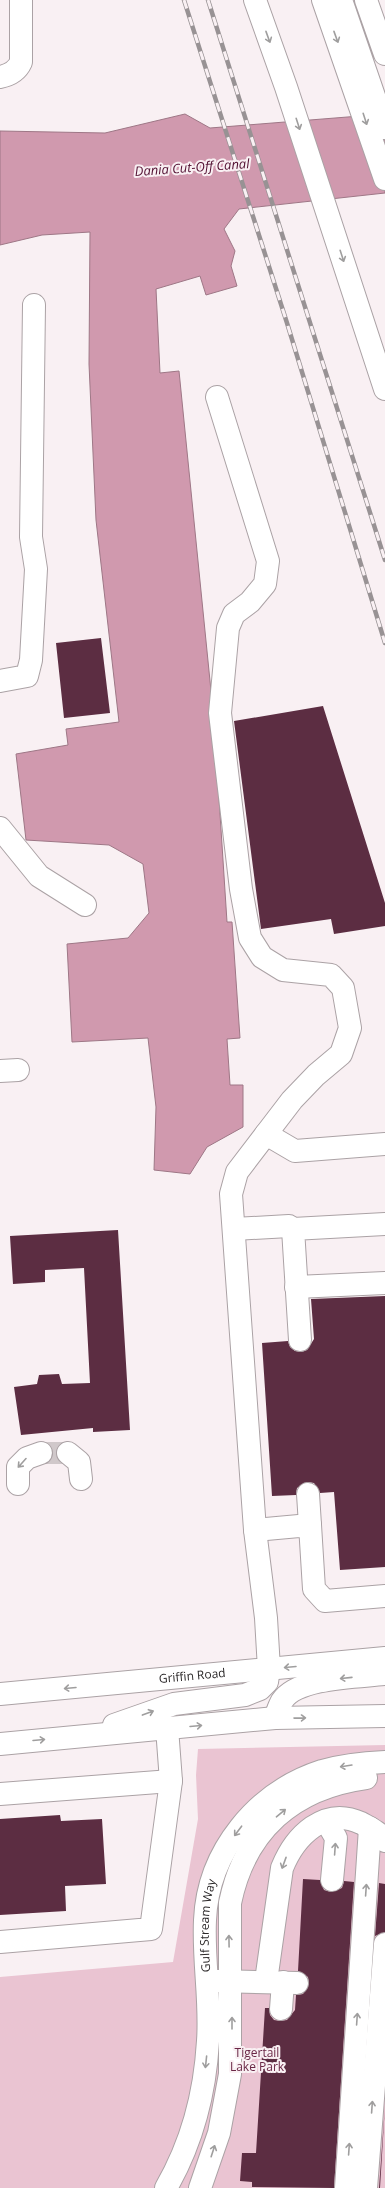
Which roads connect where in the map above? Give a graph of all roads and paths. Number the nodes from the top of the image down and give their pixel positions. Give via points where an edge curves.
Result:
1 (21, 0) edge
2 (255, 0) edge
3 (323, 0) edge
4 (341, 0) edge
5 (366, 0) edge
6 (385, 54) edge
7 (0, 77) edge
8 (361, 81) junction
9 (385, 128) edge
10 (385, 179) edge
11 (34, 305) dead end
12 (385, 389) edge
13 (218, 397) dead end
14 (0, 681) edge
15 (0, 828) edge
16 (85, 905) dead end
17 (266, 1134) junction
18 (385, 1144) edge
19 (385, 1224) edge
20 (234, 1229) junction
21 (293, 1229) junction
22 (385, 1283) edge
23 (296, 1287) junction
24 (300, 1340) dead end
25 (68, 1453) dead end
26 (42, 1454) tunnel mouth
27 (81, 1479) dead end
28 (18, 1484) dead end
29 (308, 1494) dead end
30 (310, 1525) junction
31 (255, 1530) junction
32 (385, 1596) edge
33 (385, 1658) edge
34 (269, 1669) junction
35 (385, 1674) edge
36 (0, 1694) edge
37 (385, 1716) edge
38 (275, 1718) junction
39 (167, 1728) junction
40 (85, 1736) junction
41 (0, 1744) edge
42 (385, 1762) edge
43 (385, 1778) edge
44 (171, 1781) junction
45 (0, 1794) edge
46 (326, 1821) junction
47 (378, 1834) edge
48 (332, 1880) dead end
49 (0, 1942) edge
50 (385, 1944) edge
51 (231, 1980) junction
52 (206, 1981) junction
53 (282, 1982) junction
54 (281, 2009) dead end
55 (169, 2183) edge
56 (195, 2188) edge
57 (200, 2188) edge
58 (346, 2188) edge
59 (366, 2188) edge

1 - 7 main road via 21,62 12,73
2 -> 12 main road
3 -> 8 main road
4 - 8 main road
5 - 6 main road
8 - 9 main road
8 -> 10 main road
11 - 14 main road via 31,537 36,569 31,660 27,676
13 - 17 main road via 268,561 265,584 250,602 234,614 228,628 220,713 241,890 250,938 262,957 284,970 331,975 344,988 350,1028 341,1054 292,1100
15 - 16 main road via 39,876
17 - 18 main road via 295,1151
17 - 20 main road via 237,1172 231,1194
19 - 21 main road
20 - 21 main road via 288,1226
20 - 31 main road
21 - 23 main road
22 - 23 main road
23 - 24 main road
25 - 27 main road via 79,1462
26 -> 28 main road via 27,1458 18,1467
29 - 30 main road
30 - 31 main road
30 - 32 main road via 314,1589 325,1601
31 - 34 main road via 266,1618
33 -> 34 main road, Griffin Road
34 -> 36 main road, Griffin Road
40 -> 34 main road via 174,1704 246,1695 260,1690 267,1682
35 -> 38 main road via 324,1680 296,1689 282,1700
38 -> 37 main road
39 -> 38 main road
39 - 40 main road
39 - 44 main road
41 -> 40 main road
42 -> 52 main road, Gulf Stream Way via 342,1766 308,1776 277,1792 250,1815 227,1846 212,1879 207,1898 204,1946
51 -> 43 main road, Gulf Stream Way via 230,1903 241,1864 254,1841 283,1811 302,1798 344,1781
44 - 45 main road
44 - 49 main road via 151,1929
46 - 47 main road via 332,1818 352,1819
48 -> 46 main road via 336,1838
46 -> 53 main road via 313,1826 297,1839 282,1868
58 -> 47 main road
59 -> 50 main road
51 - 52 main road
51 - 53 main road
57 -> 51 main road, Gulf Stream Way via 226,2105 232,2048
52 -> 55 main road, Gulf Stream Way via 208,2040 205,2073 192,2130
53 - 54 main road
55 - 56 main road

